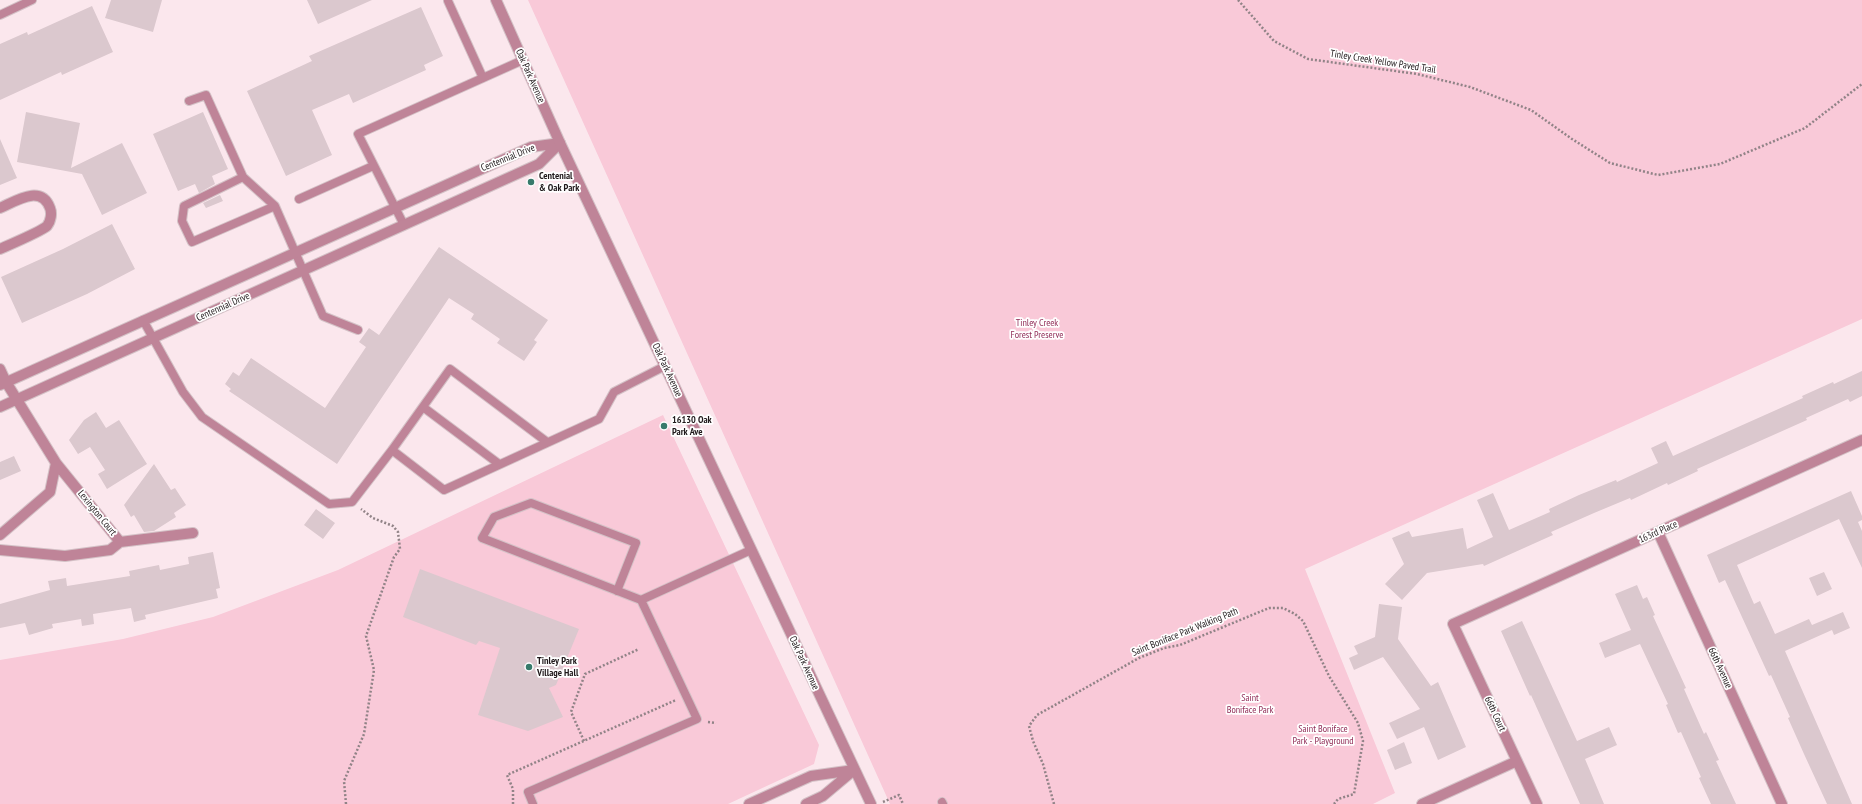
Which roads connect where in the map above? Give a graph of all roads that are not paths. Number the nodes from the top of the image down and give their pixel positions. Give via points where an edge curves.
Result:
1 (32, 0) edge
2 (496, 0) edge
3 (448, 1) dead end
4 (0, 15) edge
5 (523, 60) junction
6 (483, 78) junction
7 (189, 101) dead end
8 (560, 142) junction
9 (373, 166) junction
10 (244, 177) junction
11 (299, 200) dead end
12 (275, 206) junction
13 (0, 208) edge
14 (395, 208) junction
15 (404, 225) junction
16 (0, 249) edge
17 (296, 252) junction
18 (304, 271) junction
19 (144, 320) junction
20 (358, 330) dead end
21 (153, 338) junction
22 (665, 366) junction
23 (0, 369) edge
24 (3, 383) edge
25 (17, 399) junction
26 (0, 407) edge
27 (423, 407) junction
28 (1862, 440) edge
29 (547, 442) junction
30 (392, 450) junction
31 (56, 463) junction
32 (499, 464) junction
33 (1658, 532) junction
34 (192, 533) dead end
35 (0, 536) edge
36 (120, 542) junction
37 (0, 550) edge
38 (751, 550) junction
39 (617, 591) junction
40 (641, 600) junction
41 (1453, 624) joint
42 (1517, 761) junction
43 (854, 770) junction
44 (533, 804) edge
45 (749, 804) edge
46 (806, 804) edge
47 (871, 804) edge
48 (1422, 804) edge
49 (1537, 804) edge
50 (1782, 804) edge

1 - 4 lane
2 - 5 street, Oak Park Avenue
3 - 6 lane
5 - 6 lane
5 - 8 street, Oak Park Avenue
6 - 9 lane via 358,134
7 - 10 lane via 206,95
8 - 14 street, Centennial Drive via 531,147
8 - 15 street, Centennial Drive via 539,164
8 - 22 street, Oak Park Avenue
9 - 11 lane
9 - 14 lane
10 - 12 lane
10 - 12 lane via 184,206 182,221 192,242
12 - 17 lane
13 - 16 street via 26,196 36,195 46,200 51,210 47,226
14 - 15 lane
14 - 17 street, Centennial Drive
15 - 18 street, Centennial Drive
17 - 18 lane
17 - 19 street, Centennial Drive
18 - 20 lane via 323,316
18 - 21 street, Centennial Drive
19 - 21 lane
19 - 24 street, Centennial Drive
21 - 25 street, Centennial Drive
21 - 30 lane via 184,392 202,417 329,504 352,502
22 - 29 lane via 614,392 599,419
22 - 38 street, Oak Park Avenue
23 - 24 street, Lexington Court
24 - 25 street, Lexington Court
25 - 26 street, Centennial Drive
25 - 31 street, Lexington Court
27 - 29 lane via 450,369
27 - 30 lane
27 - 32 lane
28 - 33 street, 163rd Place
29 - 32 lane
30 - 32 lane via 444,490
31 - 35 street via 50,492
31 - 36 street, Lexington Court
33 - 41 street, 163rd Place
33 - 50 street, 66th Avenue
34 - 36 street
36 - 37 street, Lexington Court via 110,550 65,556
38 - 40 lane
38 - 43 street, Oak Park Avenue
39 - 39 lane via 610,588 482,538 494,517 531,503 636,543
39 - 40 lane
40 - 44 lane via 697,719 528,792
41 - 42 street, 66th Court
42 - 48 street
42 - 49 street, 66th Court
43 - 45 street via 811,776
43 - 46 street via 823,796
43 - 47 street, Oak Park Avenue

